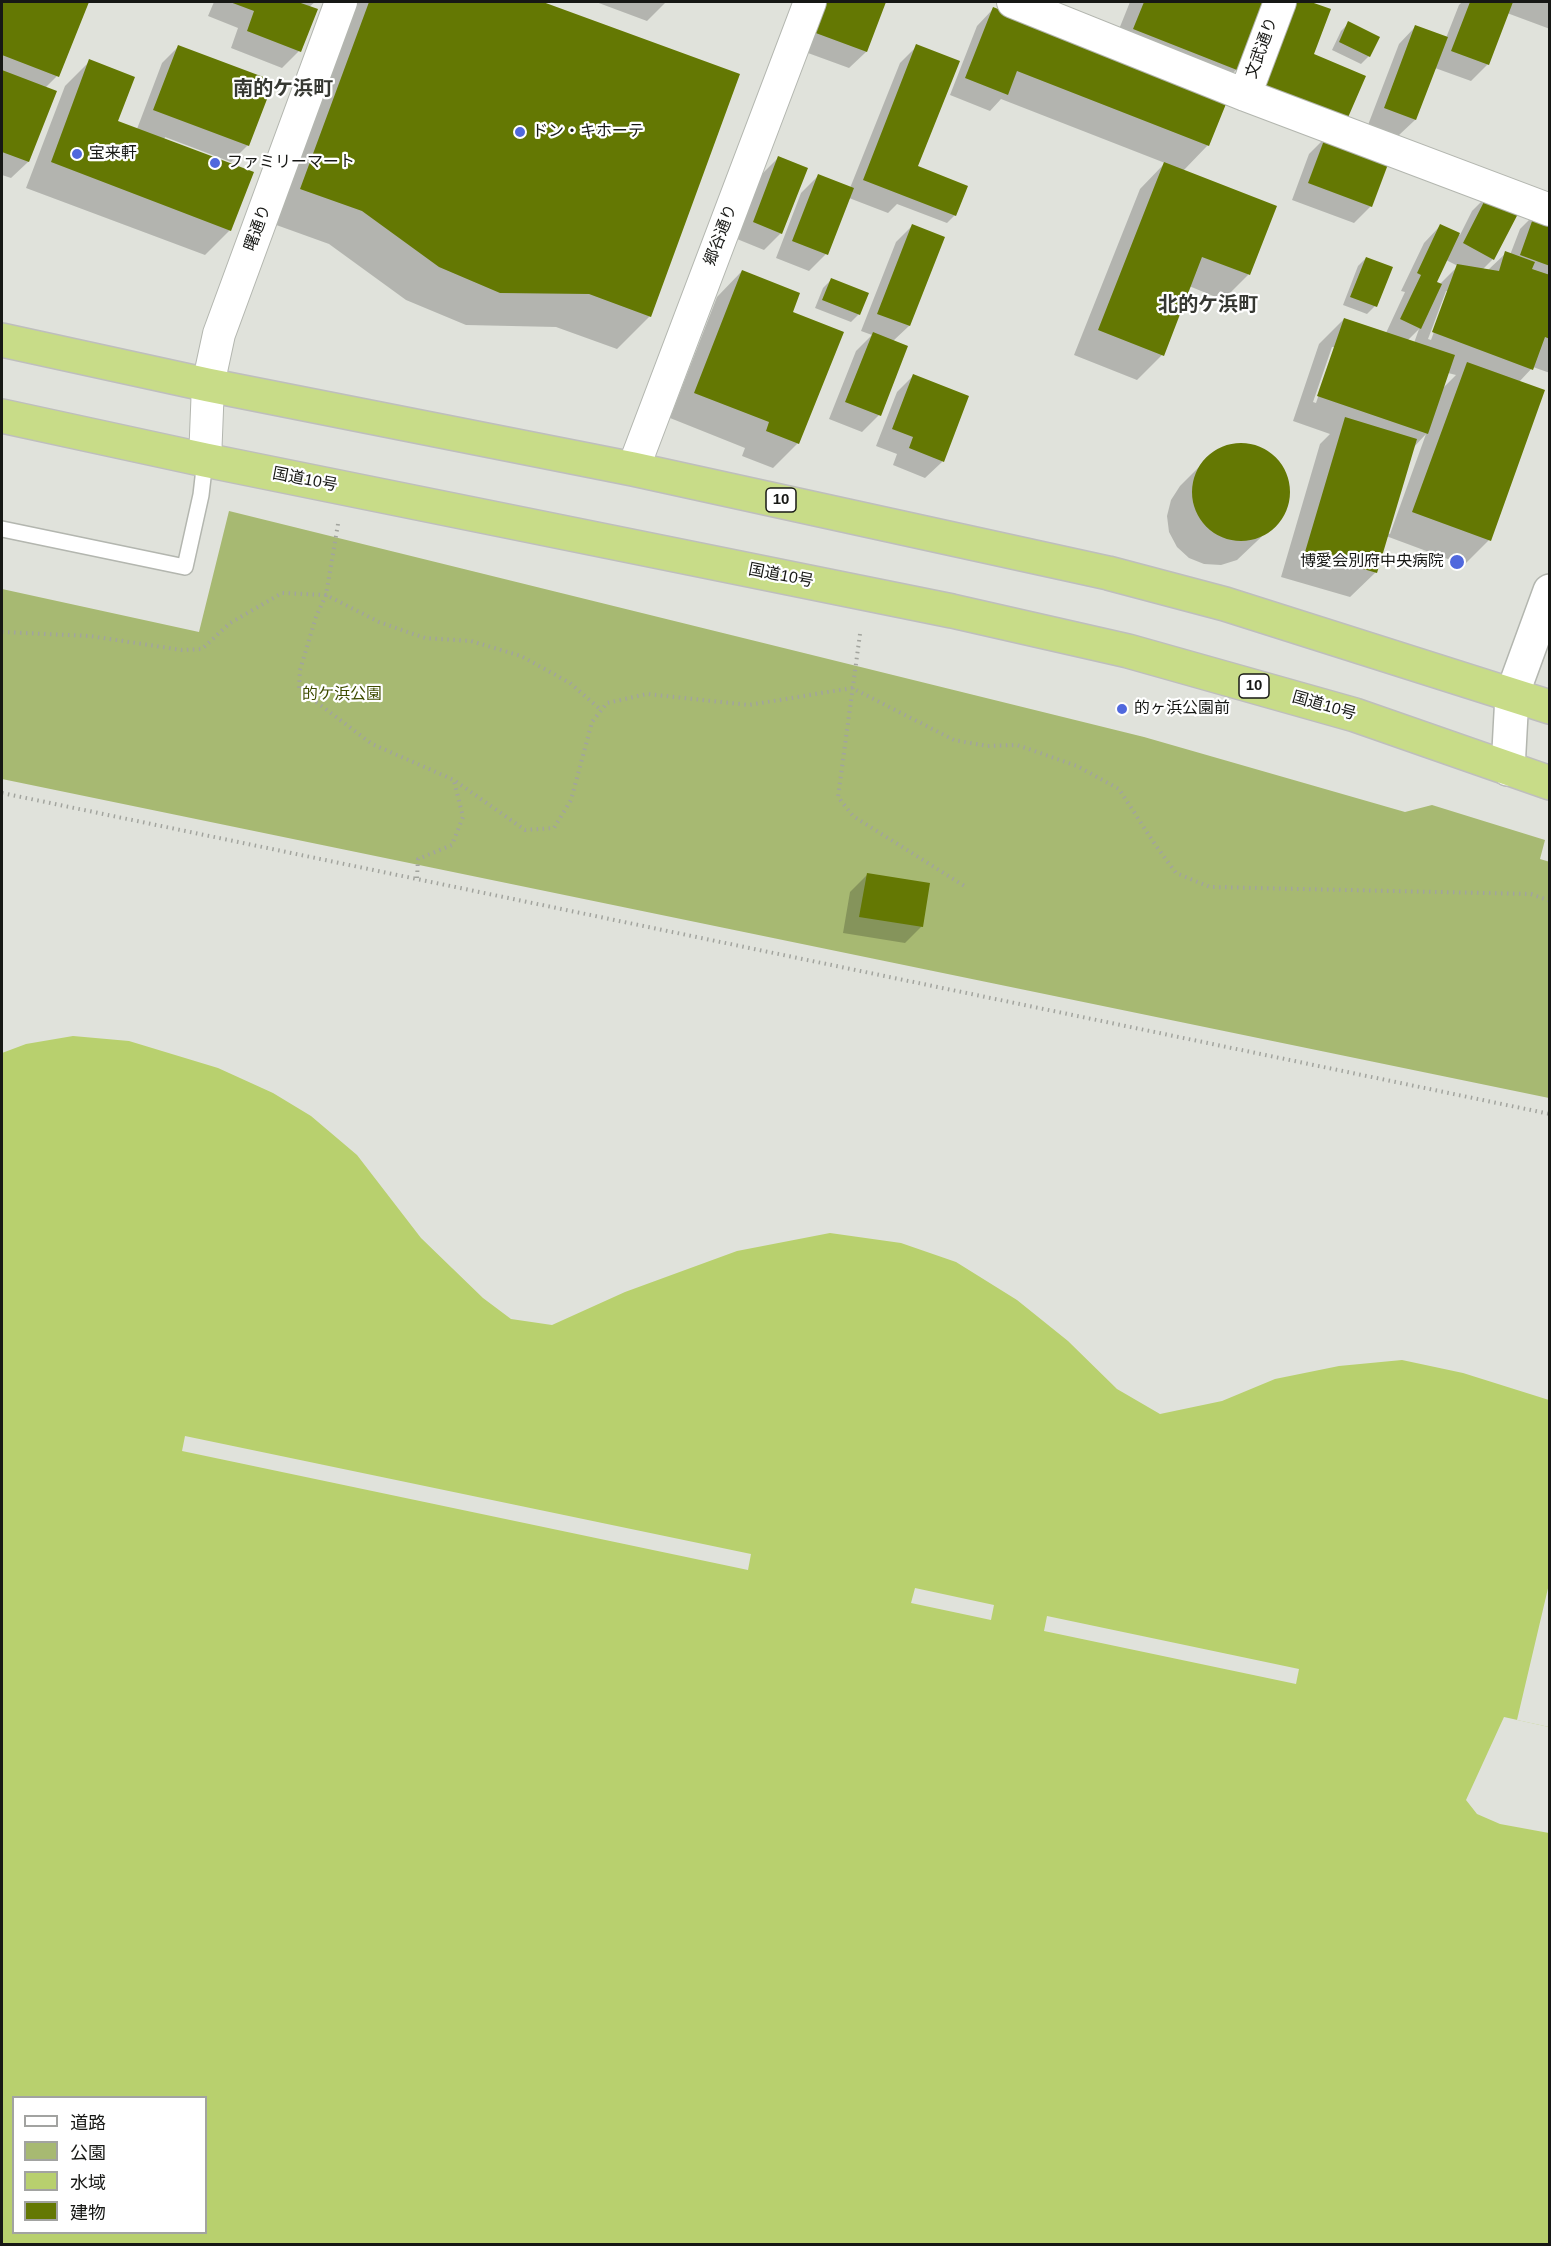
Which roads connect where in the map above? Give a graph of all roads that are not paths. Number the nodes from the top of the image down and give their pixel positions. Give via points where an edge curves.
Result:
1 (341, 2) edge
2 (810, 2) edge
3 (1013, 2) edge
4 (1280, 2) edge
5 (1245, 95) junction
6 (1550, 210) edge
7 (2, 340) edge
8 (208, 385) junction
9 (2, 416) edge
10 (205, 460) junction
11 (633, 469) junction
12 (2, 529) edge
13 (1550, 591) edge
14 (1512, 695) junction
15 (1548, 702) edge
16 (1508, 769) junction
17 (1550, 783) edge

1 - 8 street, 曙通り via 219,334
2 - 11 street, 郷谷通り
3 - 5 street
4 - 5 street, 文武通り
5 - 6 street
7 - 8 highway, 10
8 - 10 street, 曙通り
8 - 11 highway, 10
9 - 10 highway, 国道10号 / 10
10 - 12 lane via 185,567
10 - 16 highway, 国道10号 / 10 via 952,611 1128,651 1355,715
11 - 14 highway, 10 via 1108,573 1226,604
13 - 14 street
14 - 15 highway, 10
14 - 16 street
15 - 16 street
16 - 17 highway, 国道10号 / 10

